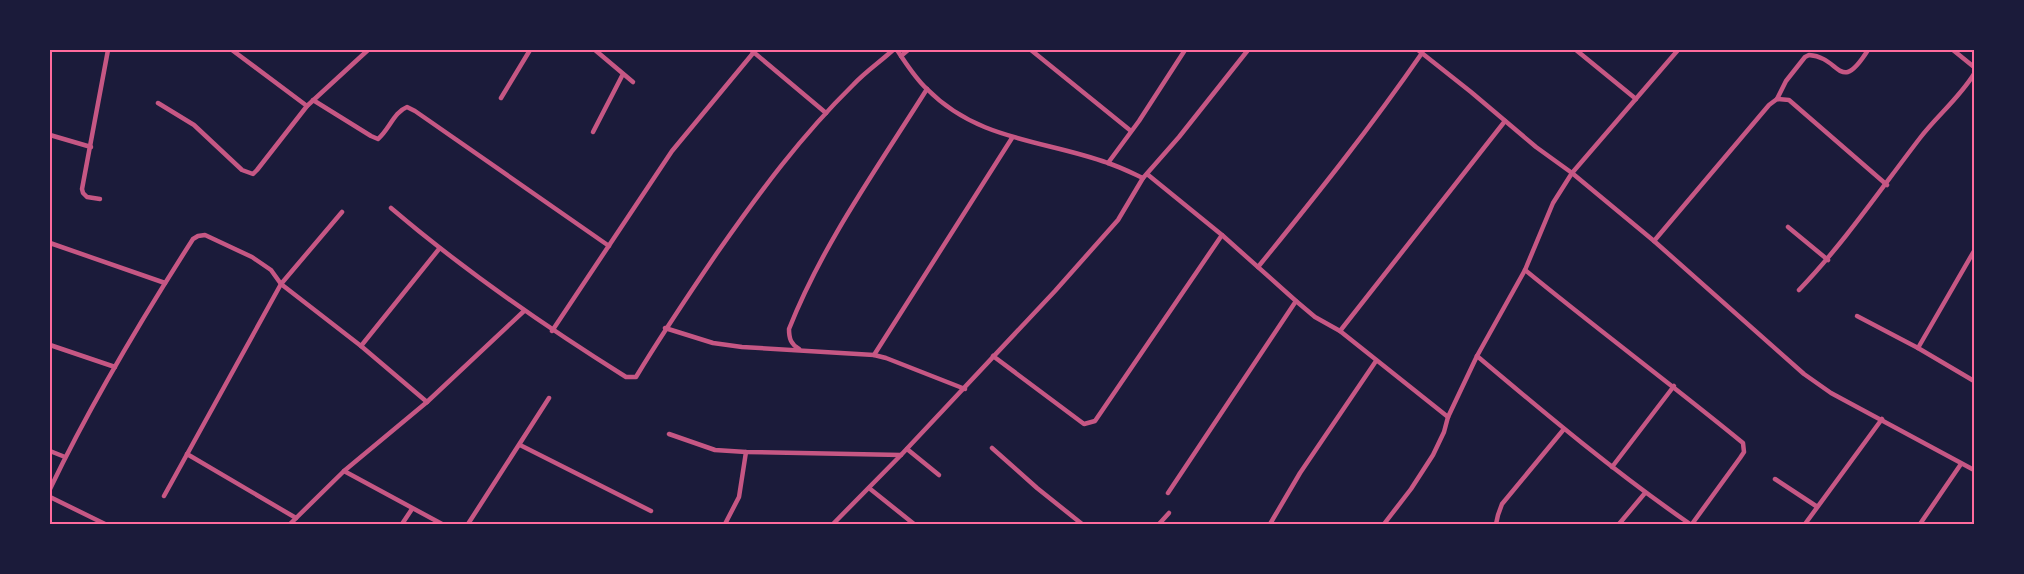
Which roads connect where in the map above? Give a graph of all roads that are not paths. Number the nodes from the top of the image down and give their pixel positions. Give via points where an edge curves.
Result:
1 (108, 50) edge
2 (232, 50) edge
3 (368, 50) edge
4 (530, 50) edge
5 (594, 50) edge
6 (895, 50) edge
7 (908, 50) edge
8 (1031, 50) edge
9 (1185, 50) edge
10 (1248, 50) edge
11 (1576, 50) edge
12 (1678, 50) edge
13 (1868, 50) edge
14 (1953, 50) edge
15 (752, 51) edge
16 (1420, 51) edge
17 (901, 56) junction
18 (1974, 64) edge
19 (623, 74) junction
20 (1974, 74) edge
21 (634, 82) dead end
22 (927, 89) junction
23 (501, 98) dead end
24 (1636, 99) junction
25 (1777, 99) junction
26 (313, 100) junction
27 (158, 103) dead end
28 (307, 106) junction
29 (826, 113) junction
30 (1505, 121) junction
31 (1131, 131) junction
32 (593, 132) dead end
33 (50, 135) edge
34 (1012, 138) junction
35 (91, 147) junction
36 (1108, 163) junction
37 (1572, 173) junction
38 (1147, 174) junction
39 (1143, 178) junction
40 (1886, 185) junction
41 (100, 199) dead end
42 (391, 208) dead end
43 (342, 212) dead end
44 (1788, 227) dead end
45 (1222, 235) junction
46 (1654, 241) junction
47 (50, 243) edge
48 (609, 246) junction
49 (439, 249) junction
50 (1974, 251) edge
51 (1828, 260) junction
52 (1258, 267) junction
53 (1525, 270) junction
54 (165, 283) junction
55 (282, 284) junction
56 (1799, 290) dead end
57 (1296, 301) junction
58 (524, 311) junction
59 (1857, 316) dead end
60 (665, 328) junction
61 (552, 331) junction
62 (1340, 331) junction
63 (50, 345) edge
64 (361, 346) junction
65 (1918, 348) junction
66 (800, 350) junction
67 (874, 355) junction
68 (993, 356) junction
69 (1477, 356) junction
70 (1376, 361) junction
71 (115, 367) junction
72 (1974, 381) edge
73 (1674, 386) junction
74 (965, 389) junction
75 (549, 398) dead end
76 (427, 402) junction
77 (1448, 417) junction
78 (1882, 419) junction
79 (1564, 430) junction
80 (669, 434) dead end
81 (520, 444) junction
82 (992, 448) dead end
83 (907, 449) junction
84 (50, 451) edge
85 (746, 452) junction
86 (187, 454) junction
87 (901, 455) junction
88 (65, 457) junction
89 (1961, 464) junction
90 (1612, 467) junction
91 (1974, 470) edge
92 (344, 471) junction
93 (939, 475) dead end
94 (1775, 479) dead end
95 (869, 488) junction
96 (50, 489) edge
97 (1168, 493) dead end
98 (1645, 493) junction
99 (164, 496) dead end
100 (50, 497) edge
101 (1816, 506) junction
102 (412, 509) junction
103 (651, 511) dead end
104 (1169, 513) dead end
105 (296, 518) junction
106 (106, 524) edge
107 (290, 524) edge
108 (402, 524) edge
109 (442, 524) edge
110 (468, 524) edge
111 (725, 524) edge
112 (833, 524) edge
113 (914, 524) edge
114 (1082, 524) edge
115 (1159, 524) edge
116 (1270, 524) edge
117 (1384, 524) edge
118 (1496, 524) edge
119 (1619, 524) edge
120 (1691, 524) edge
121 (1805, 524) edge
122 (1920, 524) edge

1 - 35 street
2 - 28 street
3 - 26 street
4 - 23 street
5 - 19 street
6 - 17 street
6 - 29 street via 854,84
7 - 17 street
8 - 31 street
9 - 31 street
10 - 38 street
11 - 24 street
12 - 24 street
13 - 25 street via 1855,70 1850,72 1843,72 1818,56 1805,57
14 - 18 street
15 - 29 street
15 - 48 street via 672,152
16 - 30 street
16 - 52 street via 1383,109 1332,178
17 - 22 street
19 - 21 street
19 - 32 street
20 - 40 street
22 - 34 street via 964,117
22 - 66 street via 817,268 790,329 789,338
24 - 37 street
25 - 40 street via 1788,100
25 - 46 street
26 - 28 street
26 - 48 street via 378,139 401,110 415,111
27 - 28 street via 194,125 248,174 257,170
29 - 60 street via 758,194
30 - 37 street
30 - 62 street
31 - 36 street
33 - 35 street
34 - 36 street
34 - 67 street
35 - 41 street via 82,193
36 - 39 street
37 - 46 street
37 - 53 street via 1553,202
38 - 39 street
38 - 45 street
39 - 68 street via 1118,220
40 - 51 street
42 - 49 street
43 - 55 street
44 - 51 street
45 - 52 street
45 - 68 street via 1095,421 1084,424
46 - 78 street via 1804,374 1831,393
47 - 54 street
48 - 61 street
49 - 58 street
49 - 64 street
50 - 65 street
51 - 56 street
52 - 57 street
53 - 69 street
53 - 73 street
54 - 55 street via 193,240 205,235 252,257 271,270
54 - 71 street
55 - 64 street
55 - 86 street
57 - 62 street
57 - 97 street
58 - 61 street
58 - 76 street
59 - 65 street
60 - 61 street via 636,376 631,378
60 - 66 street via 713,343
62 - 70 street
63 - 71 street
64 - 76 street
65 - 72 street
66 - 67 street
67 - 74 street
68 - 74 street
69 - 77 street
69 - 79 street
70 - 77 street
70 - 116 street via 1300,473
71 - 88 street
73 - 90 street
73 - 120 street via 1743,442 1744,447 1738,462
74 - 83 street
75 - 81 street
76 - 92 street
77 - 117 street via 1433,455
78 - 89 street
78 - 101 street
79 - 90 street
79 - 118 street via 1502,504
80 - 85 street via 715,450
81 - 103 street
81 - 110 street
82 - 114 street
83 - 87 street
83 - 93 street
84 - 88 street
85 - 87 street
85 - 111 street via 740,497
86 - 99 street
86 - 105 street
87 - 95 street
88 - 96 street
89 - 91 street
89 - 122 street
90 - 98 street
92 - 102 street
92 - 105 street
94 - 101 street
95 - 112 street
95 - 113 street
98 - 119 street
98 - 120 street
100 - 106 street
101 - 121 street
102 - 108 street
102 - 109 street
104 - 115 street
105 - 107 street

